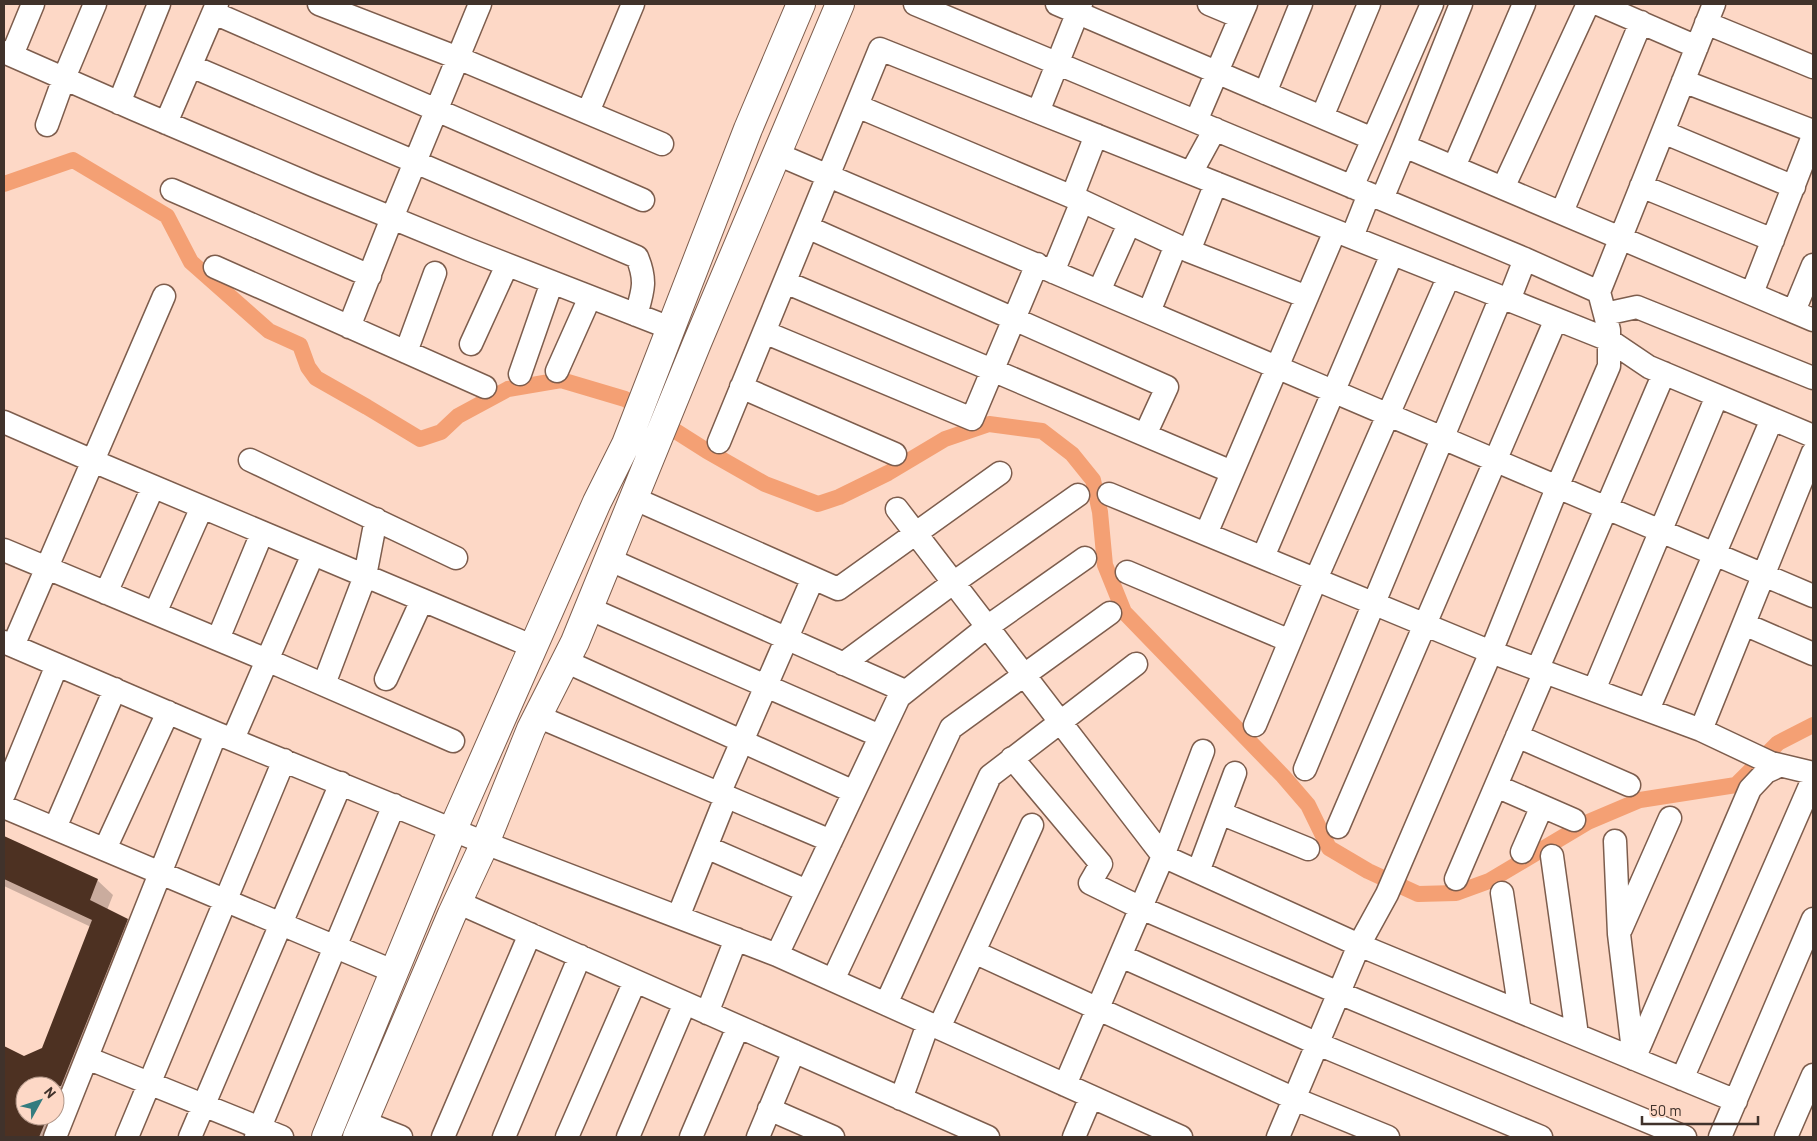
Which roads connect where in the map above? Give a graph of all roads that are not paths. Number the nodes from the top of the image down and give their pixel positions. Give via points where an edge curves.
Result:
1 (33, 4) edge
2 (95, 4) edge
3 (159, 4) edge
4 (319, 4) edge
5 (480, 4) edge
6 (801, 4) edge
7 (840, 4) edge
8 (915, 4) edge
9 (1057, 4) edge
10 (1209, 4) edge
11 (1301, 4) edge
12 (1369, 4) edge
13 (1432, 4) edge
14 (1460, 4) edge
15 (1524, 4) edge
16 (1588, 4) edge
17 (1598, 4) edge
18 (627, 6) edge
19 (216, 8) edge
20 (1080, 8) edge
21 (1243, 10) edge
22 (1710, 14) edge
23 (1641, 22) junction
24 (1697, 47) junction
25 (8, 53) edge
26 (458, 58) junction
27 (1057, 62) junction
28 (191, 66) junction
29 (1813, 67) edge
30 (1216, 72) junction
31 (64, 78) junction
32 (1683, 80) junction
33 (1265, 93) junction
34 (119, 103) junction
35 (857, 106) junction
36 (436, 110) junction
37 (588, 112) junction
38 (1038, 112) junction
39 (1322, 117) junction
40 (166, 123) junction
41 (47, 125) dead end
42 (1205, 125) junction
43 (1813, 131) edge
44 (1663, 132) junction
45 (1096, 136) junction
46 (1813, 136) edge
47 (1373, 139) junction
48 (662, 144) dead end
49 (1404, 146) junction
50 (777, 154) junction
51 (415, 162) junction
52 (1454, 167) junction
53 (1191, 173) junction
54 (828, 176) junction
55 (1216, 183) junction
56 (1641, 186) junction
57 (1794, 187) junction
58 (1503, 188) junction
59 (172, 190) dead end
60 (1368, 193) junction
61 (1077, 199) junction
62 (643, 200) dead end
63 (1562, 212) junction
64 (392, 218) junction
65 (1129, 224) junction
66 (807, 227) junction
67 (1343, 234) junction
68 (1620, 238) junction
69 (1773, 240) junction
70 (1183, 248) junction
71 (1392, 254) junction
72 (1525, 259) junction
73 (507, 264) junction
74 (1813, 265) edge
75 (214, 267) dead end
76 (1045, 268) junction
77 (435, 273) dead end
78 (370, 276) junction
79 (1449, 276) junction
80 (552, 282) junction
81 (785, 282) junction
82 (1100, 291) junction
83 (1599, 292) junction
84 (1752, 293) junction
85 (164, 296) dead end
86 (590, 297) junction
87 (1308, 297) junction
88 (1505, 299) junction
89 (1149, 312) junction
90 (636, 314) junction
91 (1605, 314) junction
92 (1804, 315) edge
93 (1014, 319) junction
94 (1556, 319) junction
95 (349, 327) junction
96 (670, 328) junction
97 (764, 332) junction
98 (1609, 340) junction
99 (472, 344) dead end
100 (406, 352) junction
101 (1278, 367) junction
102 (557, 371) dead end
103 (992, 371) junction
104 (1664, 373) junction
105 (520, 374) dead end
106 (1813, 378) edge
107 (485, 387) dead end
108 (741, 387) junction
109 (1334, 391) junction
110 (1717, 396) junction
111 (1388, 414) junction
112 (1772, 419) junction
113 (4, 422) edge
114 (1145, 436) junction
115 (1813, 436) edge
116 (1443, 438) junction
117 (719, 442) dead end
118 (1813, 452) edge
119 (896, 454) dead end
120 (250, 460) dead end
121 (1495, 460) junction
122 (92, 461) junction
123 (1232, 472) junction
124 (1000, 473) dead end
125 (153, 487) junction
126 (1558, 487) junction
127 (1109, 494) dead end
128 (1078, 495) dead end
129 (633, 498) junction
130 (202, 507) junction
131 (1606, 508) junction
132 (896, 509) dead end
133 (376, 520) junction
134 (1661, 531) junction
135 (262, 533) junction
136 (916, 534) junction
137 (1206, 534) junction
138 (4, 550) edge
139 (313, 554) junction
140 (1714, 554) junction
141 (1263, 557) junction
142 (456, 558) dead end
143 (1085, 558) dead end
144 (608, 559) junction
145 (47, 568) junction
146 (1127, 572) dead end
147 (1764, 575) junction
148 (365, 576) junction
149 (813, 578) junction
150 (1316, 579) junction
151 (953, 583) junction
152 (106, 593) junction
153 (1813, 596) edge
154 (422, 600) junction
155 (1374, 603) junction
156 (588, 608) junction
157 (155, 613) junction
158 (1110, 613) dead end
159 (1424, 624) junction
160 (1744, 624) junction
161 (987, 627) junction
162 (218, 639) junction
163 (787, 639) junction
164 (1290, 641) junction
165 (8, 644) edge
166 (534, 647) junction
167 (1492, 652) junction
168 (1813, 654) edge
169 (267, 660) junction
170 (565, 661) junction
171 (57, 664) junction
172 (843, 664) junction
173 (1136, 664) dead end
174 (1541, 670) junction
175 (1024, 675) junction
176 (386, 679) dead end
177 (324, 684) junction
178 (766, 686) junction
179 (115, 689) junction
180 (1594, 690) junction
181 (905, 691) junction
182 (1648, 710) junction
183 (168, 712) junction
184 (537, 716) junction
185 (1060, 721) junction
186 (1256, 725) dead end
187 (1708, 734) junction
188 (225, 736) junction
189 (880, 736) junction
190 (1517, 736) junction
191 (453, 741) dead end
192 (742, 742) junction
193 (1203, 750) dead end
194 (1012, 758) junction
195 (284, 760) junction
196 (1775, 764) junction
197 (1305, 769) dead end
198 (1235, 773) dead end
199 (1813, 773) edge
200 (1813, 779) edge
201 (341, 783) junction
202 (1629, 785) dead end
203 (1496, 786) junction
204 (854, 792) junction
205 (4, 794) edge
206 (723, 795) junction
207 (394, 805) junction
208 (1542, 806) junction
209 (4, 807) edge
210 (1220, 813) junction
211 (1670, 818) dead end
212 (1574, 820) dead end
213 (1032, 825) dead end
214 (1338, 827) dead end
215 (55, 828) junction
216 (453, 829) junction
217 (831, 841) junction
218 (1615, 841) dead end
219 (485, 842) junction
220 (706, 847) junction
221 (1308, 849) dead end
222 (105, 850) junction
223 (1522, 852) dead end
224 (1163, 856) junction
225 (1552, 856) dead end
226 (1198, 872) junction
227 (161, 873) junction
228 (1456, 879) dead end
229 (807, 891) junction
230 (1502, 893) dead end
231 (226, 900) junction
232 (457, 902) junction
233 (1141, 908) junction
234 (678, 917) junction
235 (1813, 919) edge
236 (280, 924) junction
237 (530, 934) junction
238 (1619, 934) junction
239 (736, 939) junction
240 (1359, 945) junction
241 (335, 947) junction
242 (974, 952) junction
243 (777, 955) junction
244 (580, 956) junction
245 (1121, 956) junction
246 (395, 972) junction
247 (833, 980) junction
248 (635, 981) junction
249 (1339, 993) junction
250 (684, 1003) junction
251 (886, 1004) junction
252 (1098, 1009) junction
253 (1520, 1012) junction
254 (707, 1013) junction
255 (934, 1026) junction
256 (738, 1027) junction
257 (1577, 1035) junction
258 (1318, 1044) junction
259 (794, 1051) junction
260 (87, 1058) junction
261 (1634, 1059) junction
262 (1813, 1075) edge
263 (1682, 1079) junction
264 (149, 1084) junction
265 (1065, 1085) junction
266 (1091, 1097) junction
267 (901, 1098) junction
268 (1294, 1099) junction
269 (1736, 1102) junction
270 (203, 1106) junction
271 (769, 1110) junction
272 (360, 1130) edge
273 (258, 1133) edge
274 (55, 1137) edge
275 (126, 1137) edge
276 (190, 1137) edge
277 (282, 1137) edge
278 (326, 1137) edge
279 (401, 1137) edge
280 (443, 1137) edge
281 (504, 1137) edge
282 (566, 1137) edge
283 (628, 1137) edge
284 (691, 1137) edge
285 (758, 1137) edge
286 (833, 1137) edge
287 (988, 1137) edge
288 (1074, 1137) edge
289 (1181, 1137) edge
290 (1278, 1137) edge
291 (1388, 1137) edge
292 (1541, 1137) edge
293 (1685, 1137) edge
294 (1720, 1137) edge
295 (1786, 1137) edge

1 - 25 street
2 - 31 street
3 - 34 street
4 - 26 street
5 - 26 street
6 - 96 main road
7 - 50 main road
8 - 27 street
9 - 20 street
10 - 21 street
11 - 33 street
12 - 39 street
13 - 47 street
14 - 49 street
15 - 52 street
16 - 58 street
17 - 23 street
18 - 37 street
19 - 28 street
19 - 36 street
20 - 27 street
20 - 30 street
21 - 30 street
22 - 24 street
22 - 29 street
23 - 24 street
23 - 63 street
24 - 32 street
25 - 31 street
26 - 36 street
26 - 37 street
27 - 38 street
27 - 42 street
28 - 40 street
28 - 51 street
30 - 33 street
30 - 42 street
31 - 34 street
31 - 41 street
32 - 43 street
32 - 44 street
33 - 39 street
34 - 40 street
35 - 38 street via 880,49
35 - 54 street
35 - 61 street
36 - 51 street
36 - 62 street
37 - 48 street
38 - 45 street
39 - 47 street
40 - 64 street
42 - 53 street
42 - 60 street
44 - 56 street
44 - 57 street
45 - 53 street
45 - 61 street
46 - 57 street
47 - 60 street
49 - 52 street
49 - 60 street
50 - 54 street
50 - 129 main road
51 - 64 street
51 - 90 street via 637,257 643,271 644,289
52 - 58 street
53 - 55 street
54 - 66 street
54 - 76 street
55 - 67 street
55 - 70 street
56 - 68 street
56 - 69 street
57 - 69 street
58 - 63 street
59 - 78 street
60 - 67 street
60 - 72 street
61 - 65 street
61 - 76 street
63 - 68 street
64 - 73 street
64 - 78 street
65 - 70 street
65 - 82 street
66 - 81 street
66 - 93 street
67 - 71 street
67 - 87 street
68 - 83 street
68 - 84 street
69 - 84 street
70 - 87 street
70 - 89 street
71 - 79 street
71 - 109 street
72 - 83 street
72 - 88 street
73 - 80 street
73 - 99 street
74 - 92 street
75 - 95 street
76 - 82 street
76 - 93 street
77 - 100 street
78 - 95 street
79 - 88 street
79 - 111 street
80 - 86 street
80 - 105 street
81 - 97 street
81 - 103 street
82 - 89 street
83 - 91 street
84 - 92 street
85 - 122 street
86 - 90 street
86 - 102 street
87 - 101 street
88 - 94 street
88 - 116 street
89 - 101 street
90 - 96 street
91 - 98 street
91 - 106 street via 1637,308
93 - 103 street
93 - 114 street via 1167,387
94 - 98 street
94 - 121 street
95 - 100 street
96 - 166 main road via 626,444
97 - 103 street via 972,420
97 - 108 street
98 - 104 street via 1649,367
98 - 126 street via 1609,366
100 - 107 street
101 - 109 street
101 - 123 street
103 - 114 street
104 - 110 street
104 - 131 street
108 - 117 street
108 - 119 street
109 - 111 street
109 - 141 street
110 - 112 street
110 - 134 street
111 - 116 street
111 - 150 street
112 - 115 street
112 - 140 street
113 - 122 street
114 - 123 street
116 - 121 street
116 - 155 street
118 - 147 street
120 - 133 street
121 - 126 street
121 - 159 street
122 - 125 street
122 - 145 street
123 - 137 street
124 - 136 street
125 - 130 street
125 - 152 street
126 - 131 street
126 - 167 street
127 - 137 street
128 - 151 street
129 - 144 main road
129 - 149 street
130 - 135 street
130 - 157 street
131 - 134 street
131 - 174 street
132 - 136 street
133 - 142 street
133 - 148 street
134 - 140 street
134 - 180 street
135 - 139 street
135 - 162 street
136 - 149 street via 838,589
136 - 151 street
137 - 141 street
138 - 145 street
139 - 148 street
139 - 169 street
140 - 147 street
140 - 182 street
141 - 150 street
143 - 161 street
144 - 156 main road
144 - 163 street
145 - 152 street
145 - 165 street
146 - 164 street
147 - 153 street
147 - 160 street
148 - 154 street
148 - 177 street
149 - 163 street
150 - 155 street
150 - 164 street
151 - 161 street
151 - 172 street
152 - 157 street
154 - 166 street
154 - 176 street
155 - 159 street
155 - 197 street
156 - 170 main road
156 - 178 street
157 - 162 street
158 - 175 street
159 - 167 street
159 - 214 street
160 - 168 street
160 - 187 street
161 - 175 street
161 - 181 street
162 - 169 street
163 - 172 street
163 - 178 street
164 - 186 street
165 - 171 street
166 - 216 main road
167 - 174 street
167 - 240 street via 1387,894
169 - 177 street
169 - 188 street
170 - 184 main road
170 - 192 street
171 - 179 street
171 - 205 street
172 - 181 street
173 - 185 street
174 - 180 street
174 - 190 street
175 - 185 street
175 - 247 street via 951,728
177 - 191 street
178 - 189 street
178 - 192 street
179 - 183 street
179 - 215 street
180 - 182 street
181 - 189 street via 898,697
182 - 187 street
183 - 188 street
183 - 222 street
184 - 206 street
184 - 219 main road
185 - 194 street
185 - 224 street
187 - 196 street
188 - 195 street
188 - 227 street
189 - 204 street
190 - 202 street
190 - 203 street
192 - 204 street
192 - 206 street
193 - 224 street
194 - 233 street via 1101,864 1090,883
194 - 251 street via 990,776
195 - 201 street
195 - 231 street
196 - 199 street
196 - 261 street via 1750,789
198 - 210 street
200 - 263 street
201 - 207 street
201 - 236 street
203 - 208 street
203 - 228 street
204 - 217 street
206 - 217 street
206 - 220 street
207 - 216 street
207 - 241 street
208 - 212 street
208 - 223 street
209 - 215 street
210 - 221 street
210 - 226 street
211 - 238 street
213 - 242 street
215 - 222 street
216 - 219 street
216 - 246 main road
217 - 229 street
218 - 238 street
219 - 232 main road
219 - 234 street
220 - 229 street
220 - 234 street
222 - 227 street
224 - 226 street
224 - 233 street
225 - 257 street
226 - 240 street
227 - 231 street
227 - 260 street
229 - 243 street
230 - 253 street
231 - 236 street
231 - 264 street
232 - 237 street
232 - 272 main road
233 - 245 street
233 - 249 street
234 - 239 street
235 - 269 street
236 - 241 street
236 - 270 street
237 - 244 street
237 - 280 street
238 - 261 street
239 - 243 street
239 - 254 street
240 - 249 street
240 - 253 street
241 - 246 street
241 - 273 street
242 - 252 street
242 - 255 street
243 - 247 street
244 - 248 street
244 - 281 street
245 - 252 street
245 - 258 street
246 - 278 main road
247 - 251 street
248 - 250 street
248 - 282 street
249 - 258 street
249 - 293 street
250 - 254 street
250 - 283 street
251 - 255 street
252 - 265 street
252 - 268 street
253 - 257 street
254 - 256 street
255 - 265 street
255 - 267 street
256 - 259 street
256 - 284 street
257 - 261 street
258 - 268 street
258 - 292 street
259 - 267 street
259 - 271 street
260 - 264 street
260 - 274 street
261 - 263 street
262 - 295 street
263 - 269 street
264 - 270 street
264 - 275 street
265 - 266 street
266 - 288 street
266 - 289 street
267 - 287 street
268 - 290 street
268 - 291 street
269 - 294 street
270 - 273 street
270 - 276 street
271 - 285 street
271 - 286 street
272 - 279 street
273 - 277 street

